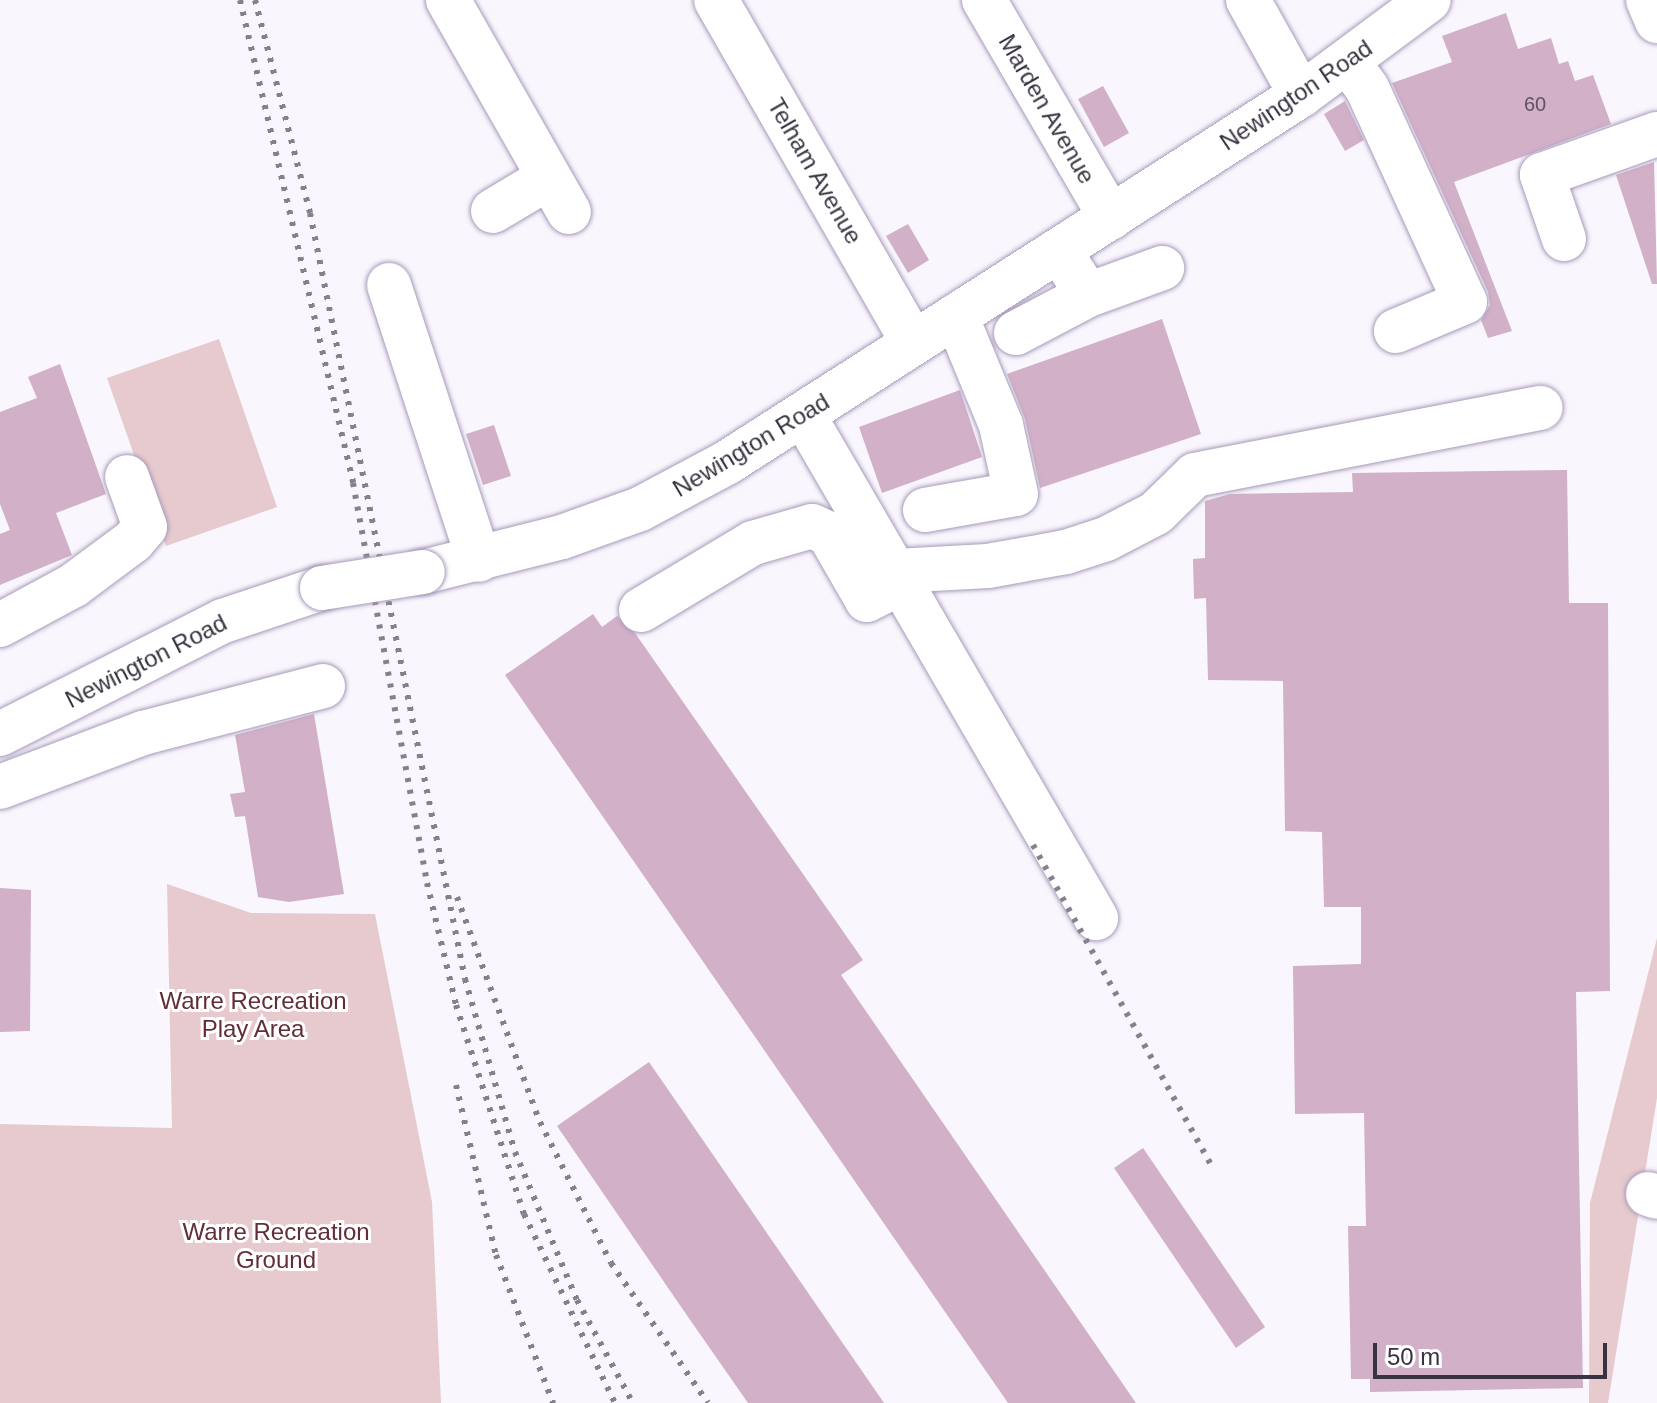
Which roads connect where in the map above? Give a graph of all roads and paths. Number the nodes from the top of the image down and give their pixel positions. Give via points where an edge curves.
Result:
1 (448, 0) edge
2 (716, 0) edge
3 (984, 0) edge
4 (1248, 0) edge
5 (1429, 0) edge
6 (1648, 0) edge
7 (1657, 21) edge
8 (1348, 62) junction
9 (1301, 95) junction
10 (1657, 134) edge
11 (493, 211) dead end
12 (1111, 218) junction
13 (1564, 239) dead end
14 (1060, 252) junction
15 (1162, 268) dead end
16 (389, 285) dead end
17 (1088, 295) junction
18 (956, 316) junction
19 (1396, 331) dead end
20 (1016, 333) dead end
21 (913, 342) junction
22 (1541, 408) dead end
23 (804, 416) junction
24 (127, 477) dead end
25 (925, 510) dead end
26 (479, 560) junction
27 (898, 576) junction
28 (641, 610) dead end
29 (0, 625) edge
30 (323, 686) dead end
31 (0, 734) edge
32 (0, 787) edge
33 (1096, 918) dead end

1 - 11 main road via 558,195
2 - 21 main road, Telham Avenue
3 - 12 main road, Marden Avenue
4 - 9 main road
5 - 8 main road, Newington Road
6 - 7 main road
8 - 9 main road, Newington Road
8 - 19 main road via 1367,88 1465,302
9 - 12 main road, Newington Road
10 - 13 main road via 1542,175
12 - 14 main road, Newington Road
14 - 17 main road
14 - 18 main road, Newington Road
15 - 17 main road
16 - 26 main road
17 - 20 main road
18 - 21 main road, Newington Road
18 - 25 main road via 1001,425 1016,494
21 - 23 main road, Newington Road
22 - 27 main road via 1195,475 1156,513 1106,539 988,566
23 - 26 main road, Newington Road via 640,509
23 - 27 main road
24 - 29 main road via 145,527 133,541 74,585
26 - 31 main road, Newington Road, bridge via 322,588 223,621
27 - 28 main road via 867,600 829,534 812,526 753,543
27 - 33 main road
30 - 32 main road via 143,733

